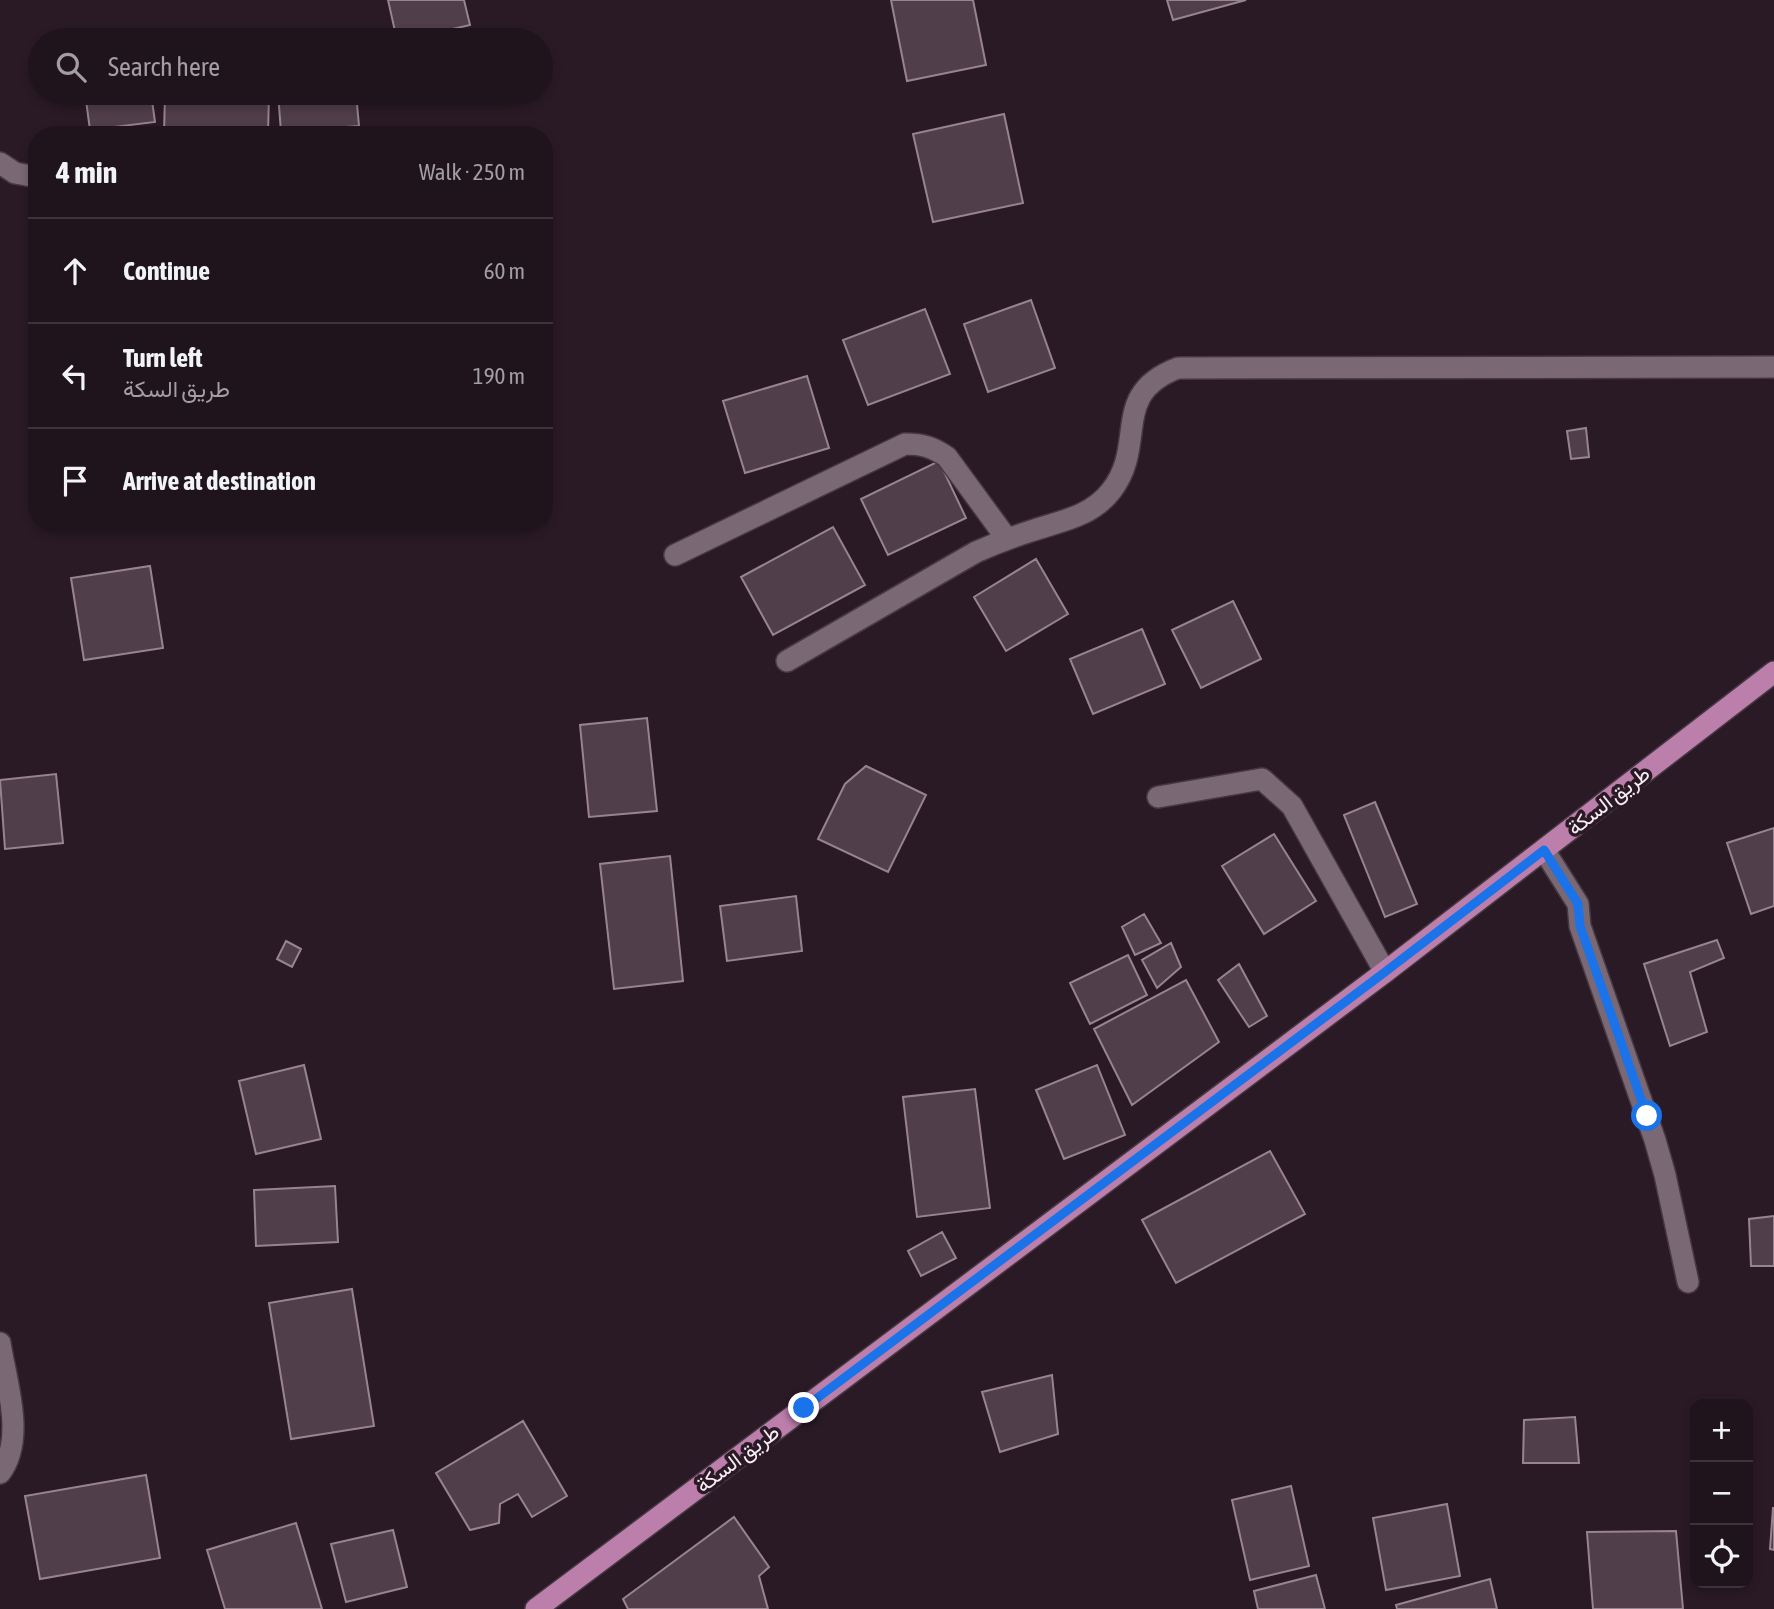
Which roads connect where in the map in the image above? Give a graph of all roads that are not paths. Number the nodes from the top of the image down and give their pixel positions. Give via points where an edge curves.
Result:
1 (0, 163) edge
2 (28, 175) edge
3 (1774, 366) edge
4 (1007, 539) junction
5 (675, 555) dead end
6 (787, 662) dead end
7 (1774, 672) edge
8 (1158, 797) dead end
9 (1544, 850) junction
10 (1385, 972) junction
11 (1688, 1282) dead end
12 (0, 1343) edge
13 (0, 1473) edge
14 (536, 1609) edge

1 - 2 street
3 - 4 street via 1178,368 1144,388 1135,406 1124,472 1111,492 1071,519
4 - 5 street via 947,457 934,448 905,444
4 - 6 street via 946,568
7 - 9 main road, طريق السكة
8 - 10 street via 1262,779 1292,806
9 - 10 main road, طريق السكة
9 - 11 street via 1578,904 1580,926 1662,1164
10 - 14 main road, طريق السكة
12 - 13 street via 14,1431

